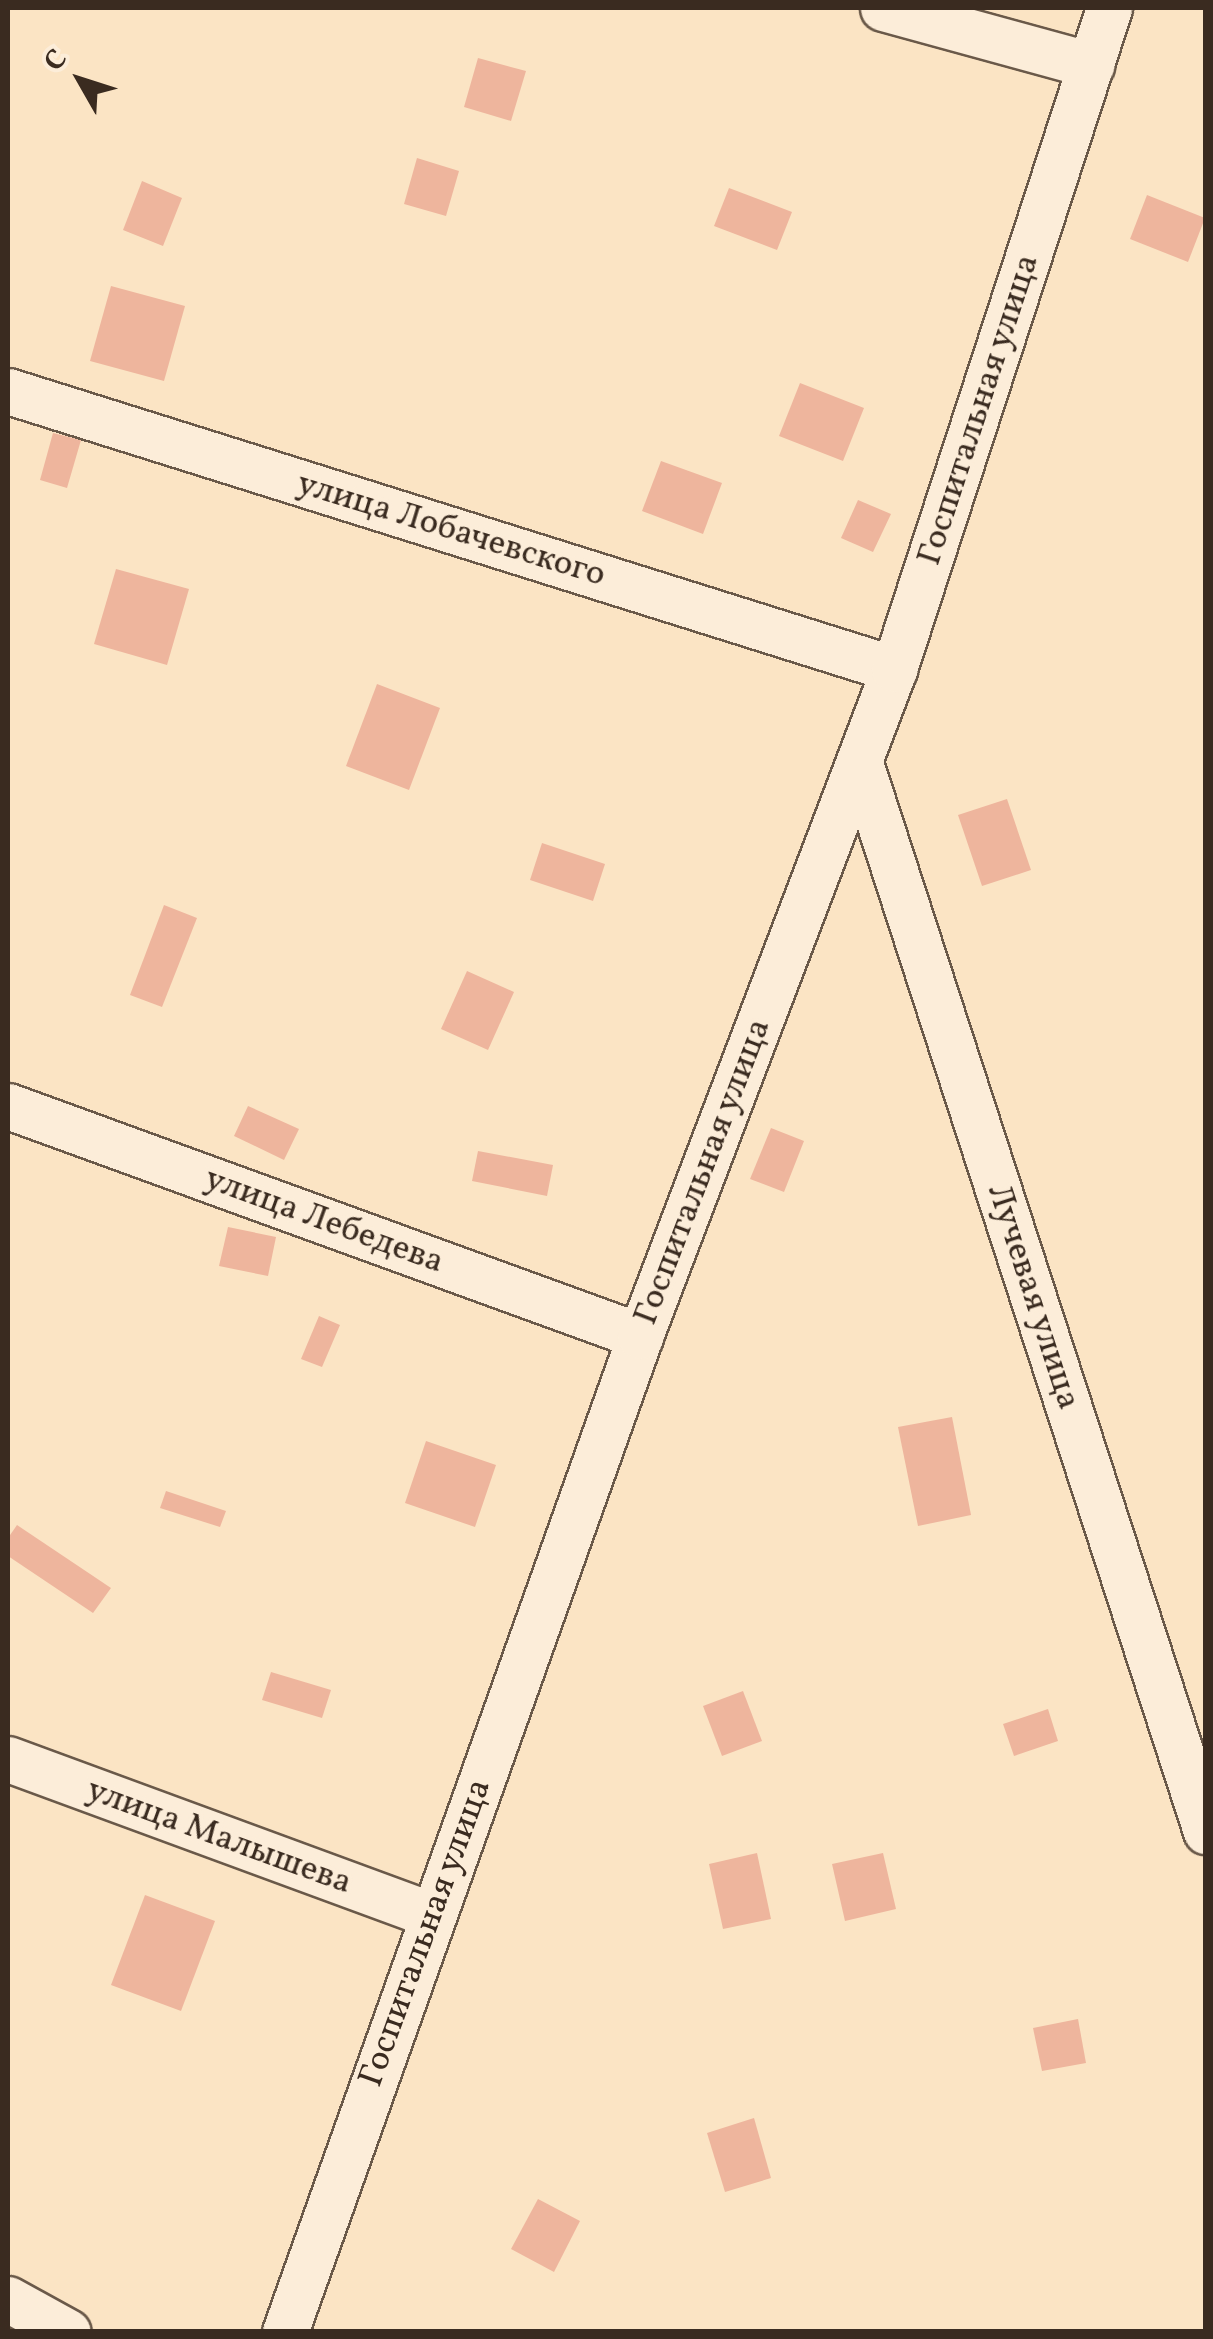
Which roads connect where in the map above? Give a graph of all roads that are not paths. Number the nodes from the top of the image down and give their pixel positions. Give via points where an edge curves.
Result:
1 (883, 8) edge
2 (1110, 8) edge
3 (1090, 66) junction
4 (8, 392) edge
5 (894, 670) junction
6 (860, 763) junction
7 (8, 1106) edge
8 (640, 1336) junction
9 (8, 1759) edge
10 (1206, 1831) edge
11 (432, 1915) junction
12 (8, 2299) edge
13 (68, 2332) edge
14 (285, 2332) edge

1 - 3 street
2 - 3 street, Госпитальная улица
3 - 5 street, Госпитальная улица
4 - 5 street, улица Лобачевского
5 - 6 street, Госпитальная улица
6 - 8 street, Госпитальная улица
6 - 10 street, Лучевая улица
7 - 8 street, улица Лебедева
8 - 11 street, Госпитальная улица
9 - 11 street, улица Малышева
11 - 14 street, Госпитальная улица
12 - 13 street

